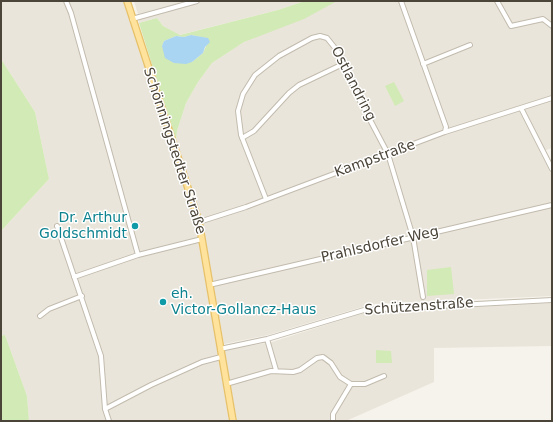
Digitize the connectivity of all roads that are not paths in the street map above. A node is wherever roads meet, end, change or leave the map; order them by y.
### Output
1 (66, 1) edge
2 (127, 1) edge
3 (197, 1) edge
4 (401, 1) edge
5 (498, 1) edge
6 (182, 3) edge
7 (132, 19) junction
8 (552, 26) edge
9 (470, 45) dead end
10 (343, 64) junction
11 (423, 64) junction
12 (552, 98) edge
13 (521, 108) junction
14 (445, 132) junction
15 (242, 138) junction
16 (388, 154) junction
17 (552, 169) edge
18 (266, 199) junction
19 (552, 205) edge
20 (199, 222) junction
21 (57, 226) dead end
22 (413, 237) junction
23 (202, 239) junction
24 (138, 255) junction
25 (74, 277) junction
26 (209, 284) junction
27 (82, 296) junction
28 (424, 297) dead end
29 (552, 300) edge
30 (40, 316) dead end
31 (267, 339) junction
32 (220, 349) junction
33 (221, 357) junction
34 (276, 370) junction
35 (384, 376) dead end
36 (226, 384) junction
37 (351, 384) junction
38 (105, 409) junction
39 (109, 421) edge
40 (233, 421) edge
41 (333, 421) edge

1 - 24 street
2 - 7 main road, Schönningstedter Straße
3 - 6 street
4 - 11 street
5 - 8 street
6 - 7 street
7 - 20 main road, Schönningstedter Straße
9 - 11 street
10 - 15 street
10 - 15 street, Ostlandring
10 - 16 street, Ostlandring
11 - 14 street
12 - 13 street, Kampstraße
13 - 14 street, Kampstraße
13 - 17 street
14 - 16 street, Kampstraße
15 - 18 street, Ostlandring
16 - 18 street, Kampstraße
16 - 22 street, Ostlandring
18 - 20 street, Kampstraße
19 - 22 street, Prahlsdorfer Weg
20 - 23 main road, Schönningstedter Straße
21 - 25 street
22 - 26 street, Prahlsdorfer Weg
22 - 28 street, Ostlandring
23 - 24 street
23 - 26 main road, Schönningstedter Straße
24 - 25 street
25 - 27 street
26 - 32 main road, Schönningstedter Straße
27 - 30 street
27 - 38 street
29 - 31 street, Schützenstraße
31 - 32 street, Schützenstraße
31 - 34 street
32 - 33 main road, Schönningstedter Straße
33 - 36 main road, Schönningstedter Straße
33 - 38 street
34 - 36 street
34 - 37 street
35 - 37 street
36 - 40 main road, Schönningstedter Straße
37 - 41 street
38 - 39 street

